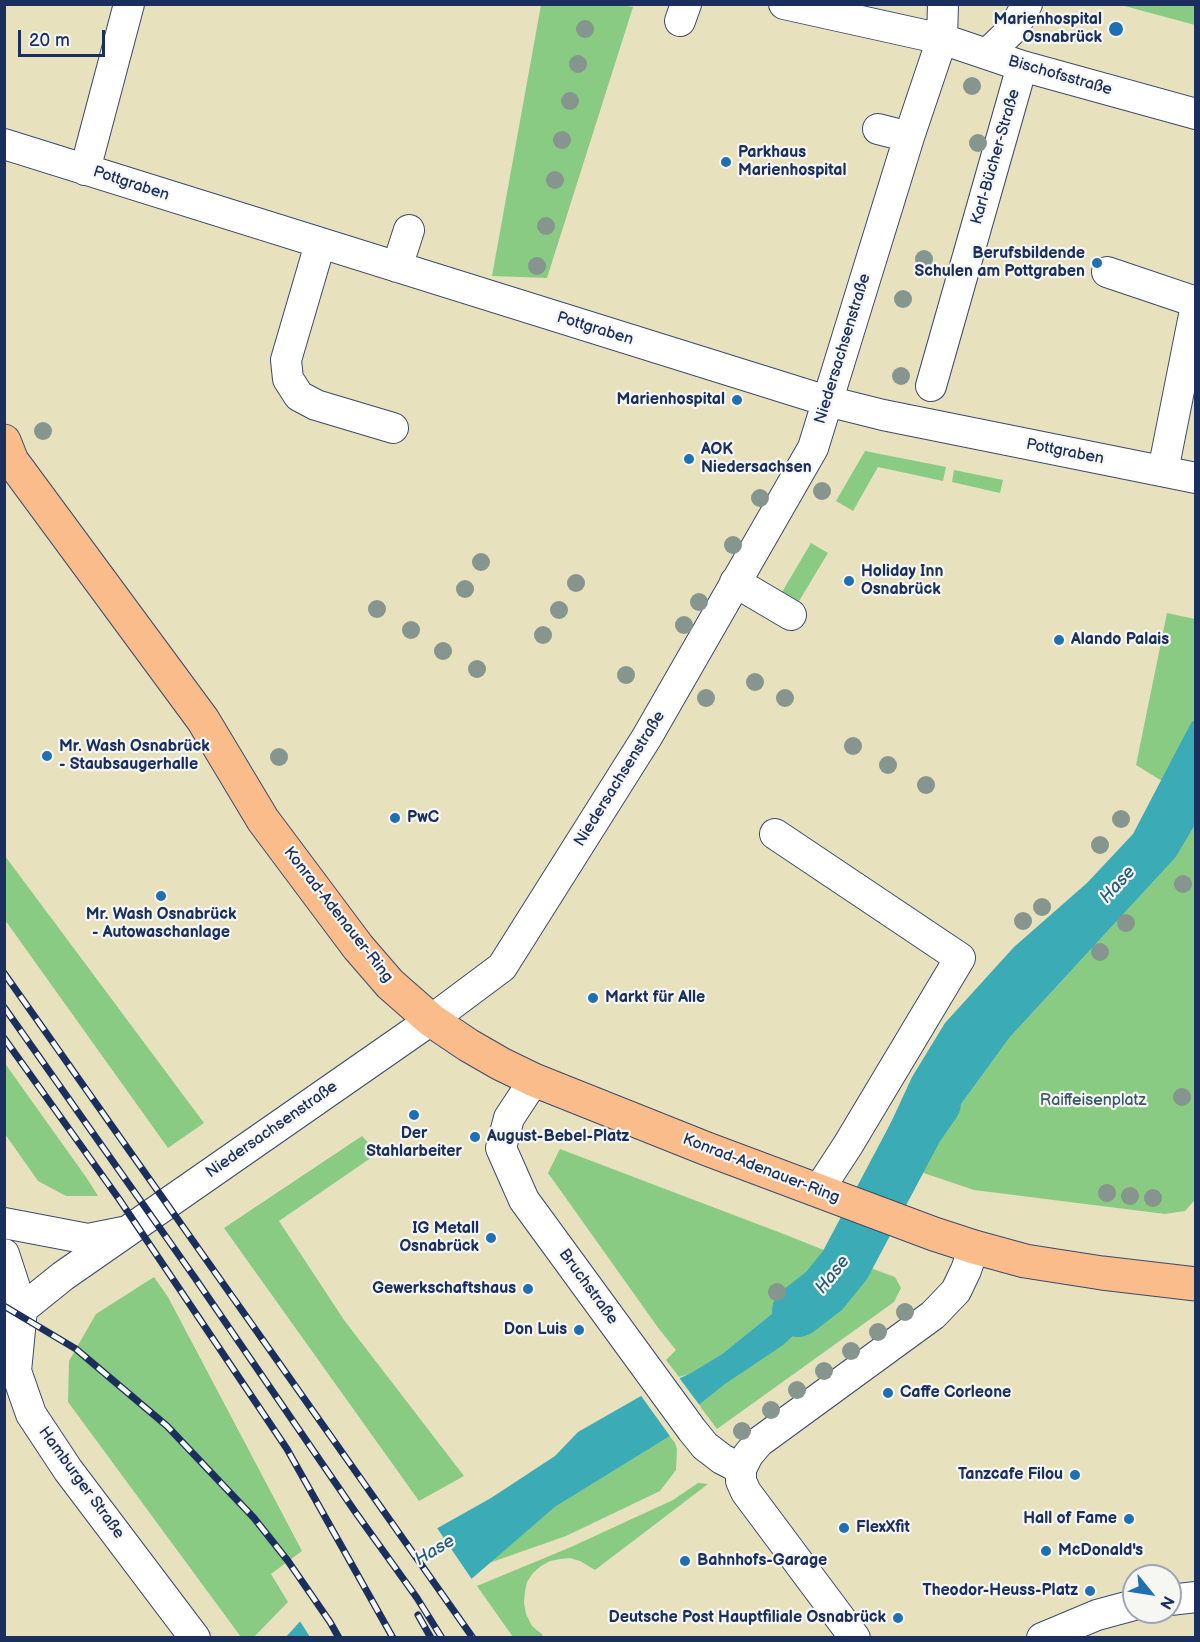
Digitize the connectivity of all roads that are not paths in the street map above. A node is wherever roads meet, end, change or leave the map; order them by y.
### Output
1 (129, 4) edge
2 (784, 4) edge
3 (943, 4) edge
4 (1027, 4) edge
5 (942, 39) junction
6 (987, 54) junction
7 (1022, 66) junction
8 (1196, 114) edge
9 (878, 129) dead end
10 (909, 137) junction
11 (4, 144) edge
12 (85, 170) junction
13 (410, 230) dead end
14 (320, 244) junction
15 (397, 267) junction
16 (1107, 272) dead end
17 (1196, 303) edge
18 (931, 386) dead end
19 (827, 401) junction
20 (393, 428) dead end
21 (7, 452) edge
22 (1163, 471) junction
23 (1196, 478) edge
24 (735, 582) junction
25 (791, 615) dead end
26 (775, 834) dead end
27 (431, 1020) junction
28 (534, 1080) junction
29 (830, 1196) junction
30 (4, 1222) edge
31 (128, 1231) junction
32 (974, 1247) junction
33 (4, 1254) edge
34 (1196, 1284) edge
35 (13, 1317) edge
36 (743, 1480) junction
37 (1122, 1608) edge
38 (195, 1638) edge
39 (855, 1638) edge
40 (1042, 1638) edge

1 - 12 street
2 - 5 street, Bischofsstraße
3 - 5 street, Niedersachsenstraße
4 - 6 street
5 - 6 street, Bischofsstraße
5 - 10 street, Niedersachsenstraße
6 - 7 street, Bischofsstraße
7 - 8 street, Bischofsstraße
7 - 18 street, Karl-Bücher-Straße
9 - 10 street
10 - 19 street, Niedersachsenstraße
11 - 12 street, Pottgraben
12 - 14 street, Pottgraben
13 - 15 street
14 - 15 street, Pottgraben
14 - 20 street
15 - 19 street, Pottgraben
16 - 17 street
17 - 22 street
19 - 22 street, Pottgraben
19 - 24 street, Niedersachsenstraße
21 - 27 main road, Konrad-Adenauer-Ring
22 - 23 street, Pottgraben
24 - 25 street
24 - 27 street, Niedersachsenstraße
26 - 29 street
27 - 28 main road, Konrad-Adenauer-Ring
27 - 31 street, Niedersachsenstraße
28 - 29 main road, Konrad-Adenauer-Ring
28 - 36 street, Bruchstraße
29 - 32 main road, Konrad-Adenauer-Ring
30 - 31 street
31 - 35 street, Niedersachsenstraße
32 - 34 main road, Konrad-Adenauer-Ring
32 - 36 street
33 - 35 street
35 - 38 street, Hamburger Straße
36 - 39 street, Bruchstraße
37 - 40 street

